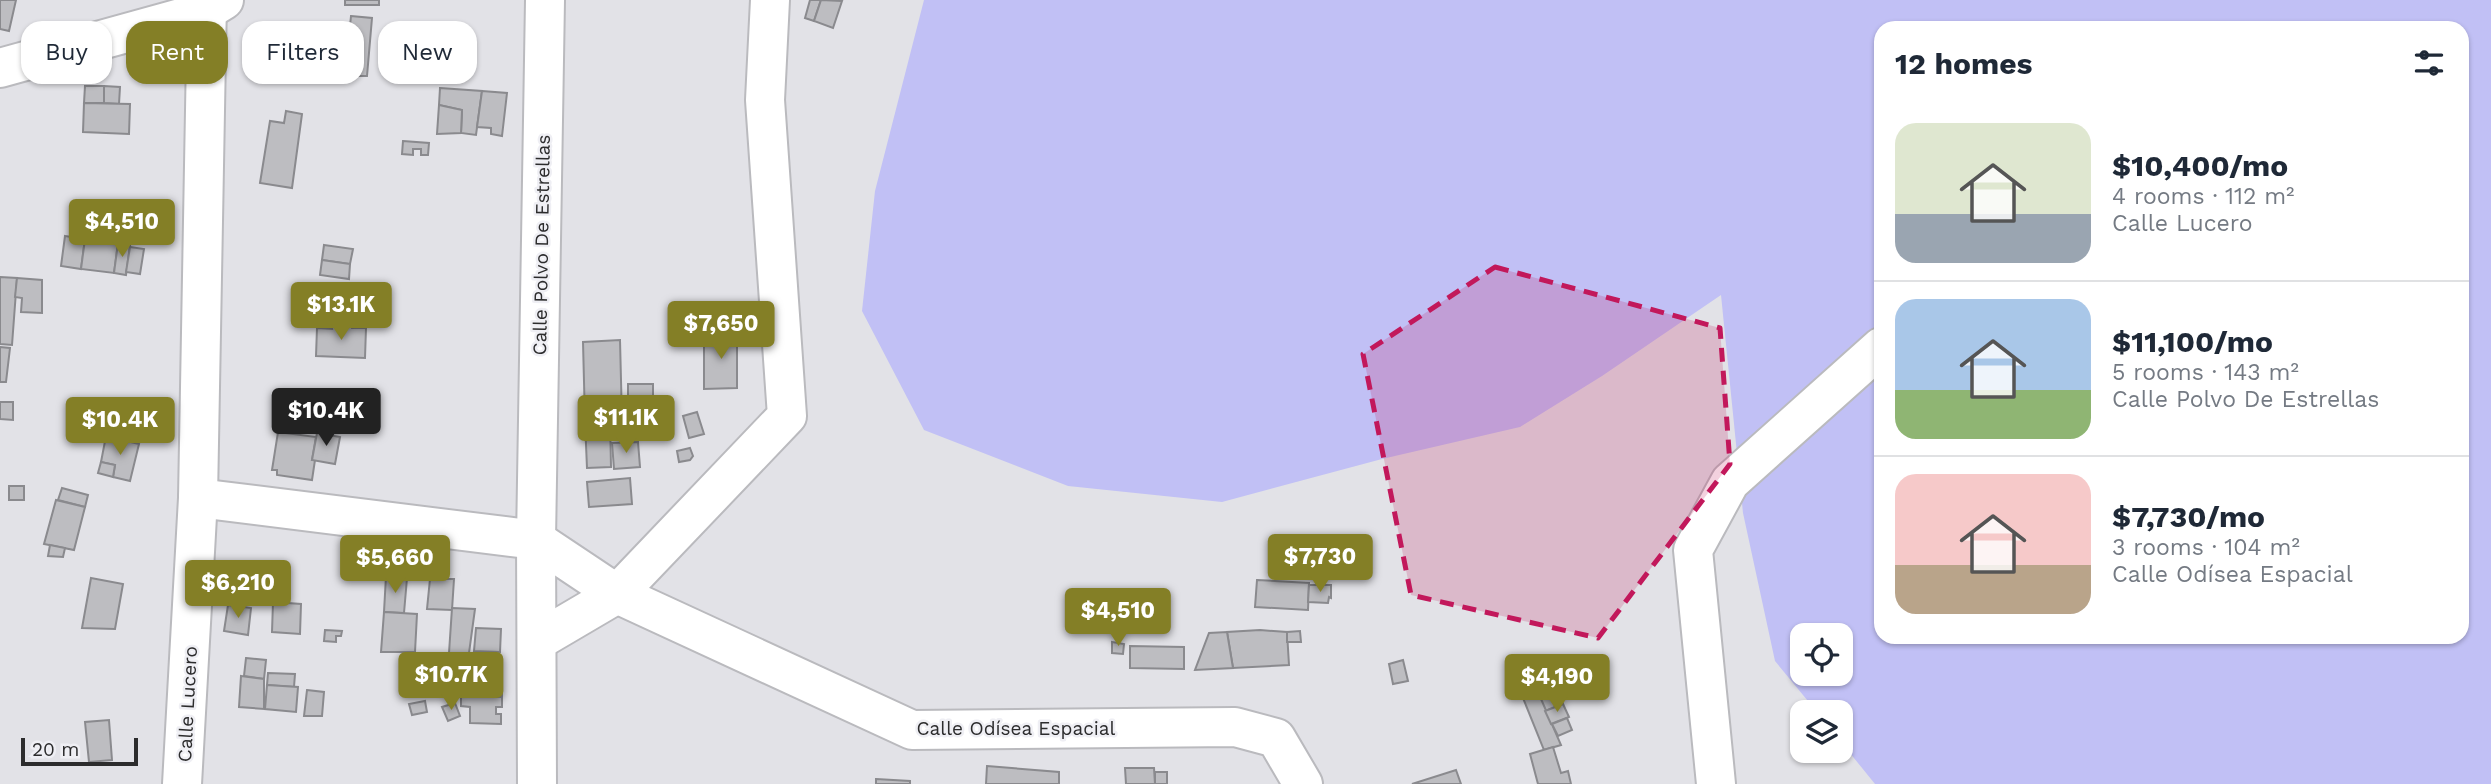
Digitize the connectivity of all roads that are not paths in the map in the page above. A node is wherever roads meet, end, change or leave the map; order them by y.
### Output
1 (545, 0) edge
2 (770, 0) edge
3 (212, 4) edge
4 (0, 68) edge
5 (1874, 353) edge
6 (198, 498) junction
7 (537, 540) junction
8 (617, 594) junction
9 (537, 641) junction
10 (182, 784) edge
11 (537, 784) edge
12 (1303, 784) edge
13 (1716, 784) edge

1 - 7 street, Calle Polvo De Estrellas
2 - 8 street
3 - 4 street
3 - 6 street, Calle Lucero
5 - 13 street
6 - 7 street
6 - 10 street, Calle Lucero
7 - 8 street, Calle Odísea Espacial
7 - 9 street, Calle Polvo De Estrellas
8 - 9 street
8 - 12 street, Calle Odísea Espacial
9 - 11 street, Calle Polvo De Estrellas

